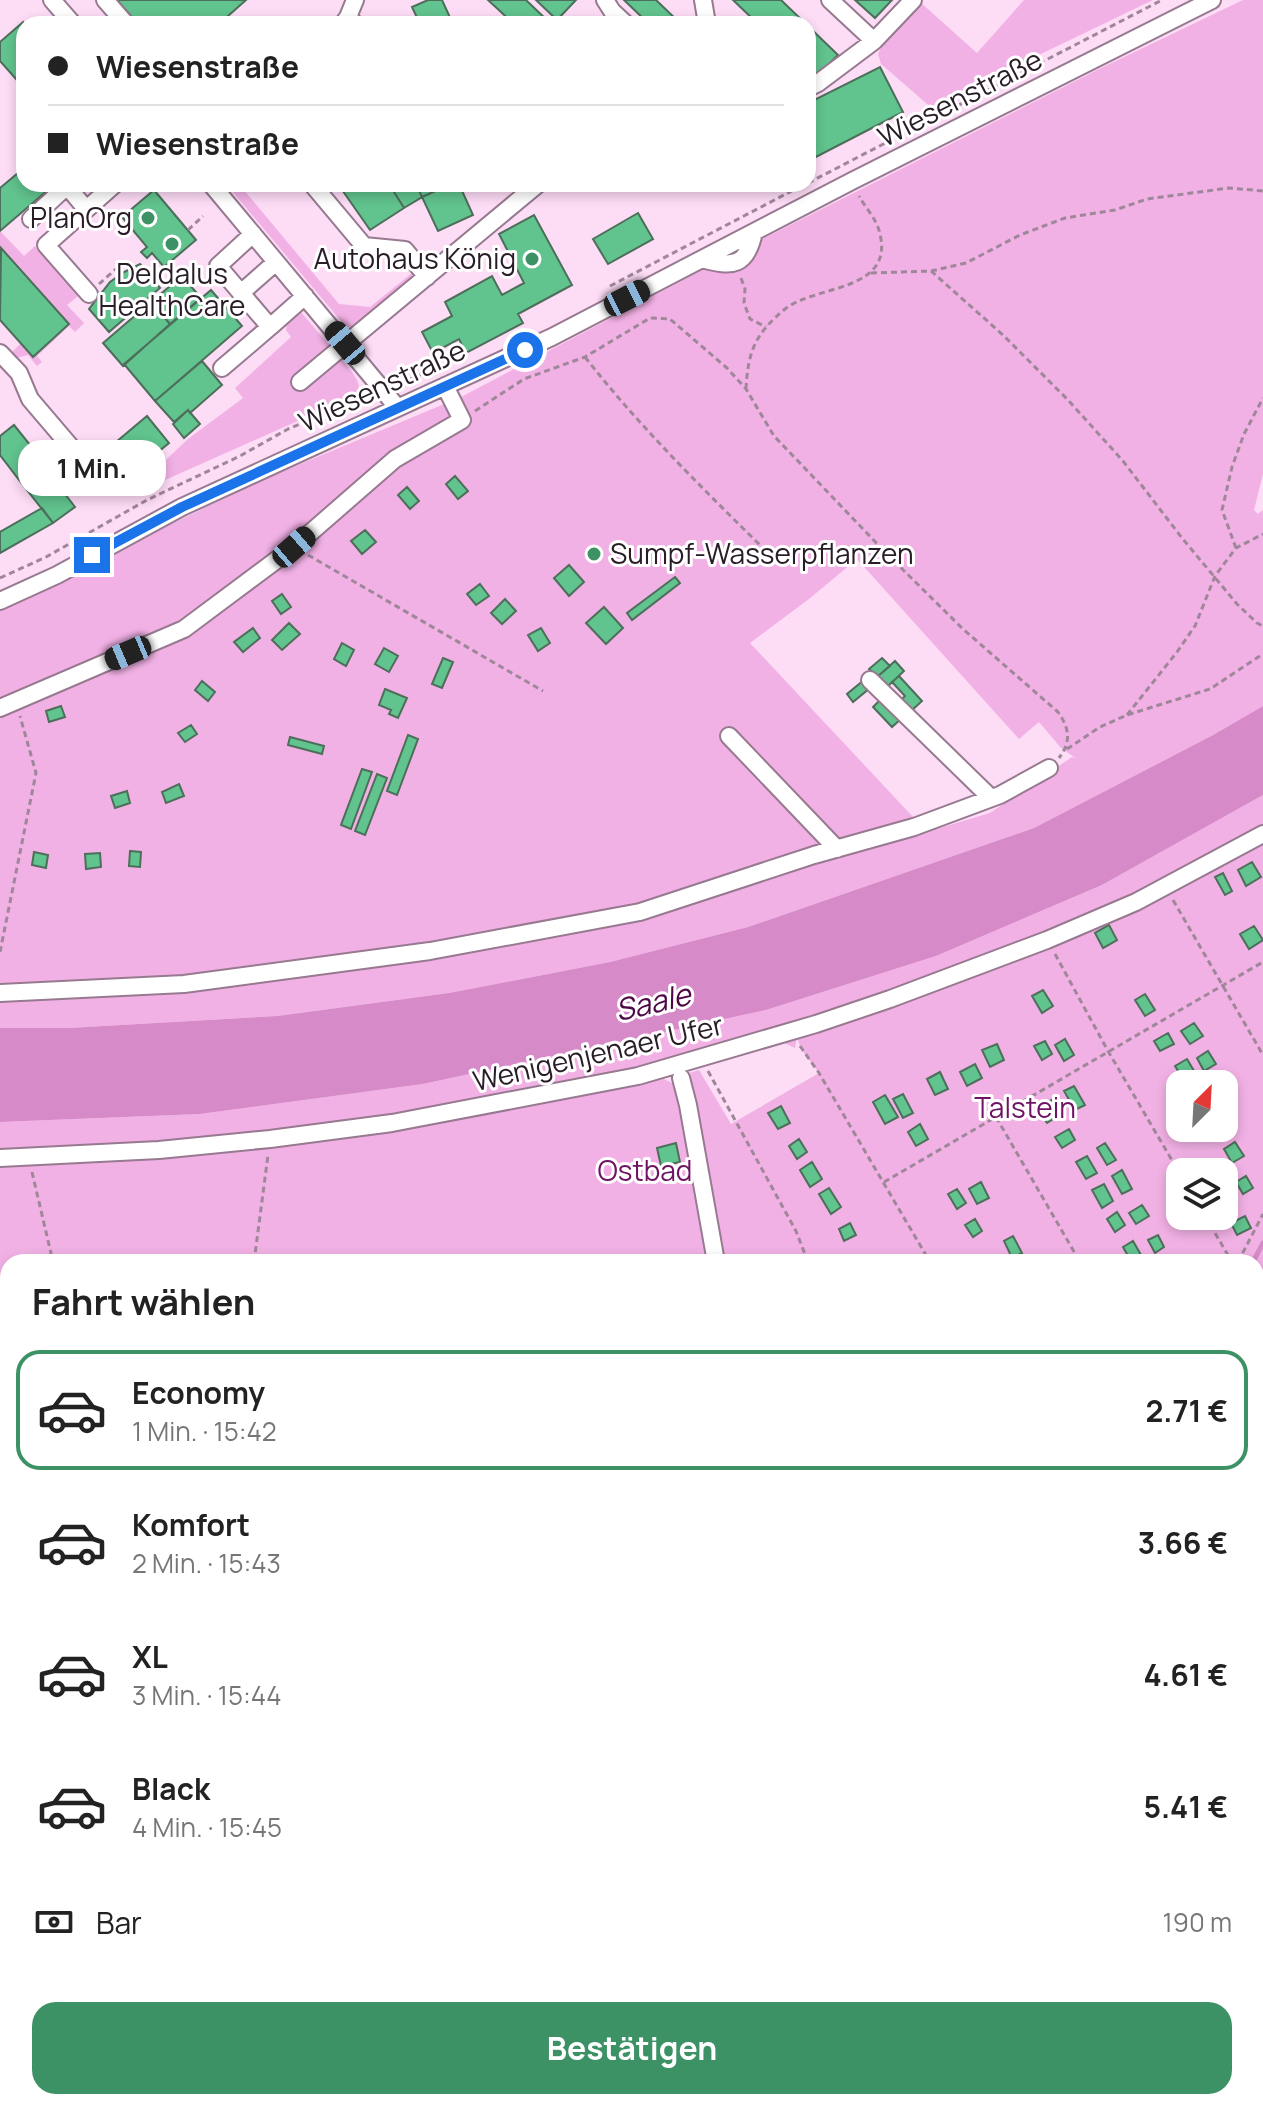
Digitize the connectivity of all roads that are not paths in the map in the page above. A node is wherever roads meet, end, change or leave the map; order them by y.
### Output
1 (52, 0) edge
2 (105, 0) edge
3 (605, 0) edge
4 (830, 0) edge
5 (913, 0) edge
6 (1212, 0) edge
7 (66, 16) edge
8 (119, 16) edge
9 (617, 16) edge
10 (874, 41) junction
11 (816, 84) edge
12 (60, 192) edge
13 (72, 192) edge
14 (106, 192) edge
15 (218, 192) edge
16 (319, 192) edge
17 (528, 192) edge
18 (86, 209) junction
19 (31, 219) dead end
20 (754, 232) junction
21 (253, 234) junction
22 (702, 259) junction
23 (276, 262) junction
24 (427, 277) junction
25 (242, 292) junction
26 (89, 294) road end
27 (305, 296) junction
28 (270, 327) junction
29 (345, 343) junction
30 (0, 353) edge
31 (222, 368) dead end
32 (300, 382) dead end
33 (445, 386) junction
34 (397, 407) junction
35 (82, 460) dead end
36 (0, 601) edge
37 (870, 680) dead end
38 (8, 704) edge
39 (729, 736) dead end
40 (1049, 768) road end
41 (991, 798) junction
42 (1263, 834) edge
43 (837, 849) junction
44 (0, 993) edge
45 (681, 1078) dead end
46 (0, 1158) edge
47 (711, 1254) edge

1 - 7 street
2 - 8 street
3 - 9 street
4 - 10 street
5 - 10 street
6 - 20 street, Wiesenstraße
10 - 11 street
12 - 19 street
13 - 18 street
14 - 18 street
15 - 21 street
16 - 24 street
17 - 24 street
18 - 26 street
20 - 22 street, Wiesenstraße
20 - 22 street
21 - 23 street
21 - 25 street
22 - 33 street, Wiesenstraße
23 - 25 street
23 - 27 street
24 - 29 street
25 - 28 street
27 - 28 street
27 - 29 street
28 - 31 street
29 - 32 street
29 - 34 street
30 - 35 street
33 - 34 street, Wiesenstraße
33 - 38 street
34 - 36 street, Wiesenstraße
37 - 41 street
39 - 43 street
40 - 41 street
41 - 43 street
42 - 46 street, Wenigenjenaer Ufer
43 - 44 street
45 - 47 street

